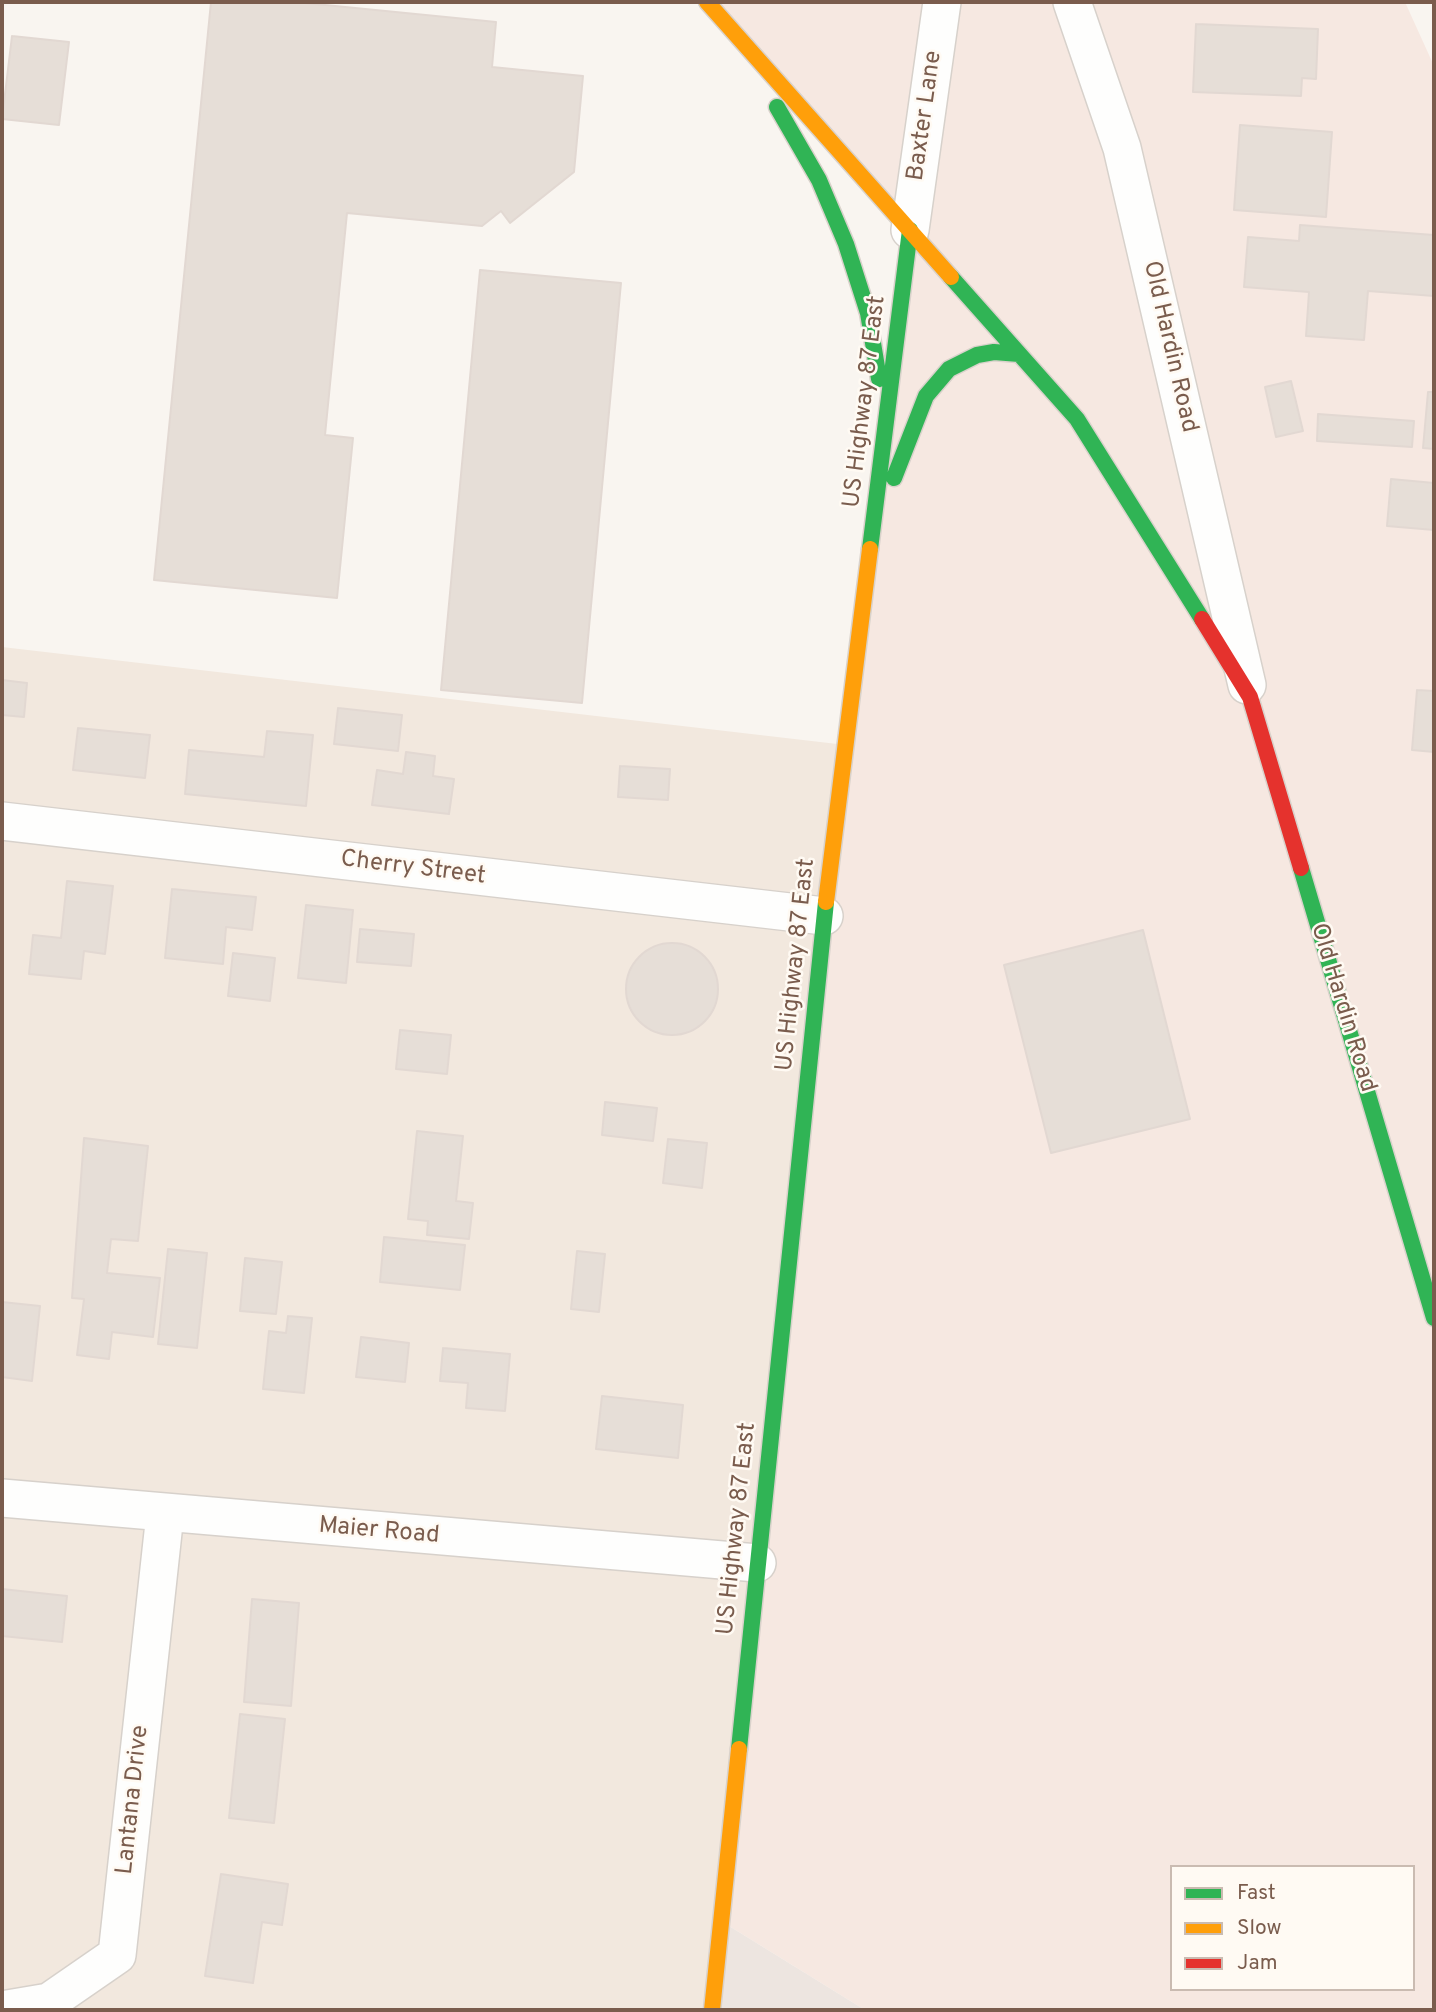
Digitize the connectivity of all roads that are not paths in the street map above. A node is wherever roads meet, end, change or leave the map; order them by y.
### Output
1 (707, 2) edge
2 (942, 2) edge
3 (1072, 2) edge
4 (725, 22) junction
5 (910, 230) junction
6 (1019, 354) junction
7 (882, 459) junction
8 (872, 532) junction
9 (1250, 697) junction
10 (2, 821) edge
11 (824, 916) junction
12 (1434, 1318) edge
13 (2, 1498) edge
14 (165, 1514) junction
15 (757, 1563) junction
16 (2, 2010) edge
17 (712, 2010) edge

1 - 4 main road
2 - 5 street, Baxter Lane
3 - 9 street, Old Hardin Road
4 - 5 main road
4 - 7 main road
5 - 6 main road, Old Hardin Road
5 - 7 main road, US Highway 87 East
6 - 8 main road
6 - 9 main road, Old Hardin Road
7 - 8 main road, US Highway 87 East
8 - 11 main road, US Highway 87 East
9 - 12 main road, Old Hardin Road
10 - 11 street, Cherry Street
11 - 15 main road, US Highway 87 East
13 - 14 street, Maier Road
14 - 15 street, Maier Road
14 - 16 street, Lantana Drive
15 - 17 main road, US Highway 87 East

